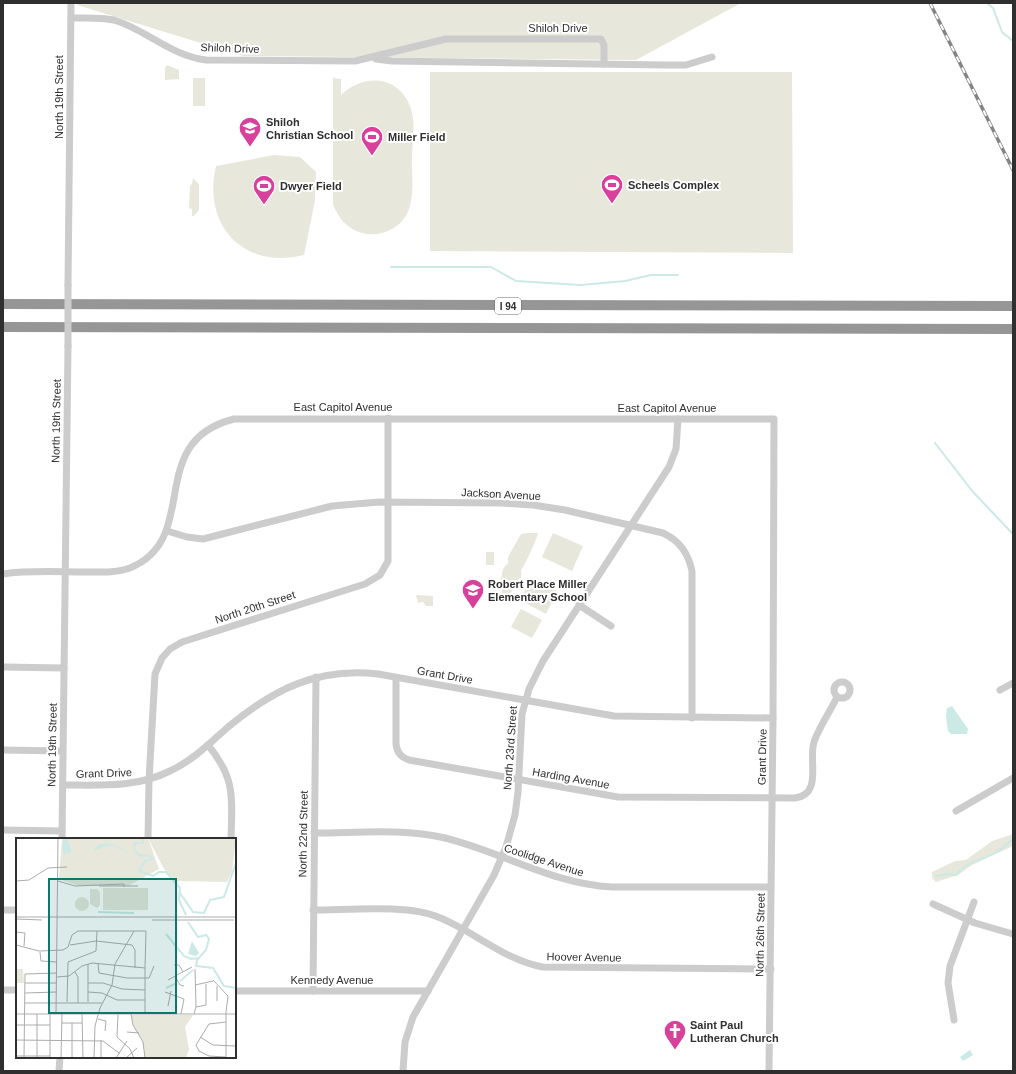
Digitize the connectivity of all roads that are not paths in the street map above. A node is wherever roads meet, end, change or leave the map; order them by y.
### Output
1 (71, 3) edge
2 (71, 18) junction
3 (712, 57) dead end
4 (372, 58) junction
5 (604, 64) junction
6 (3, 304) edge
7 (1013, 306) edge
8 (3, 327) edge
9 (1013, 329) edge
10 (388, 418) junction
11 (678, 419) junction
12 (388, 502) junction
13 (631, 526) junction
14 (167, 531) junction
15 (65, 572) junction
16 (3, 574) edge
17 (579, 605) junction
18 (611, 626) dead end
19 (3, 667) edge
20 (64, 668) junction
21 (316, 677) junction
22 (396, 678) junction
23 (1013, 683) edge
24 (1000, 690) dead end
25 (837, 698) dead end
26 (525, 701) junction
27 (692, 718) junction
28 (773, 718) junction
29 (208, 745) junction
30 (3, 750) edge
31 (63, 751) junction
32 (149, 780) junction
33 (520, 780) junction
34 (1012, 781) edge
35 (62, 785) junction
36 (772, 798) junction
37 (956, 811) dead end
38 (3, 830) edge
39 (62, 831) junction
40 (314, 832) junction
41 (62, 838) edge
42 (148, 838) edge
43 (231, 838) edge
44 (502, 858) junction
45 (771, 887) junction
46 (974, 902) dead end
47 (933, 904) dead end
48 (3, 910) edge
49 (16, 910) edge
50 (313, 910) junction
51 (967, 920) junction
52 (463, 930) junction
53 (1013, 934) edge
54 (770, 969) junction
55 (3, 990) edge
56 (16, 990) edge
57 (313, 990) junction
58 (236, 991) edge
59 (428, 991) junction
60 (954, 1020) dead end
61 (60, 1058) edge
62 (60, 1071) edge
63 (402, 1071) edge
64 (769, 1071) edge

1 - 2 street, North 19th Street
2 - 4 street, Shiloh Drive
2 - 15 street, North 19th Street, bridge
3 - 5 street, Shiloh Drive
4 - 5 street, Shiloh Drive
4 - 5 street, Shiloh Drive
6 - 7 highway, I 94
8 - 9 highway, I 94
10 - 11 street, East Capitol Avenue
10 - 12 street, North 20th Street
10 - 14 street, East Capitol Avenue
11 - 13 street, North 23rd Street
11 - 28 street, East Capitol Avenue
12 - 13 street, Jackson Avenue
12 - 14 street, Jackson Avenue
12 - 32 street, North 20th Street
13 - 17 street, North 23rd Street
13 - 27 street, Jackson Avenue
14 - 15 street, East Capitol Avenue
15 - 16 street, East Capitol Avenue
15 - 20 street, North 19th Street
17 - 18 street
17 - 26 street, North 23rd Street
19 - 20 street
20 - 31 street, North 19th Street
21 - 22 street, Grant Drive
21 - 29 street, Grant Drive
21 - 40 street, North 22nd Street
22 - 26 street, Grant Drive
22 - 33 street, Harding Avenue
23 - 24 street
25 - 36 street, Harding Avenue
26 - 27 street, Grant Drive
26 - 33 street, North 23rd Street
27 - 28 street, Grant Drive
28 - 36 street, Grant Drive
29 - 32 street, Grant Drive
29 - 43 street
30 - 31 street
31 - 35 street, North 19th Street
32 - 35 street, Grant Drive
32 - 42 street, North 20th Street
33 - 36 street, Harding Avenue
33 - 44 street, North 23rd Street
34 - 37 street
35 - 39 street, North 19th Street
36 - 45 street, North 26th Street
38 - 39 street
39 - 41 street, North 19th Street
40 - 44 street, Coolidge Avenue
40 - 50 street, North 22nd Street
44 - 45 street, Coolidge Avenue
44 - 52 street, North 23rd Street
45 - 54 street, North 26th Street
46 - 51 street
47 - 51 street
48 - 49 street
50 - 52 street, Hoover Avenue
50 - 57 street, North 22nd Street
51 - 53 street
51 - 60 street
52 - 54 street, Hoover Avenue
52 - 59 street, North 23rd Street
54 - 64 street, North 26th Street
55 - 56 street
57 - 58 street, Kennedy Avenue
57 - 59 street, Kennedy Avenue
59 - 63 street, North 23rd Street
61 - 62 street

